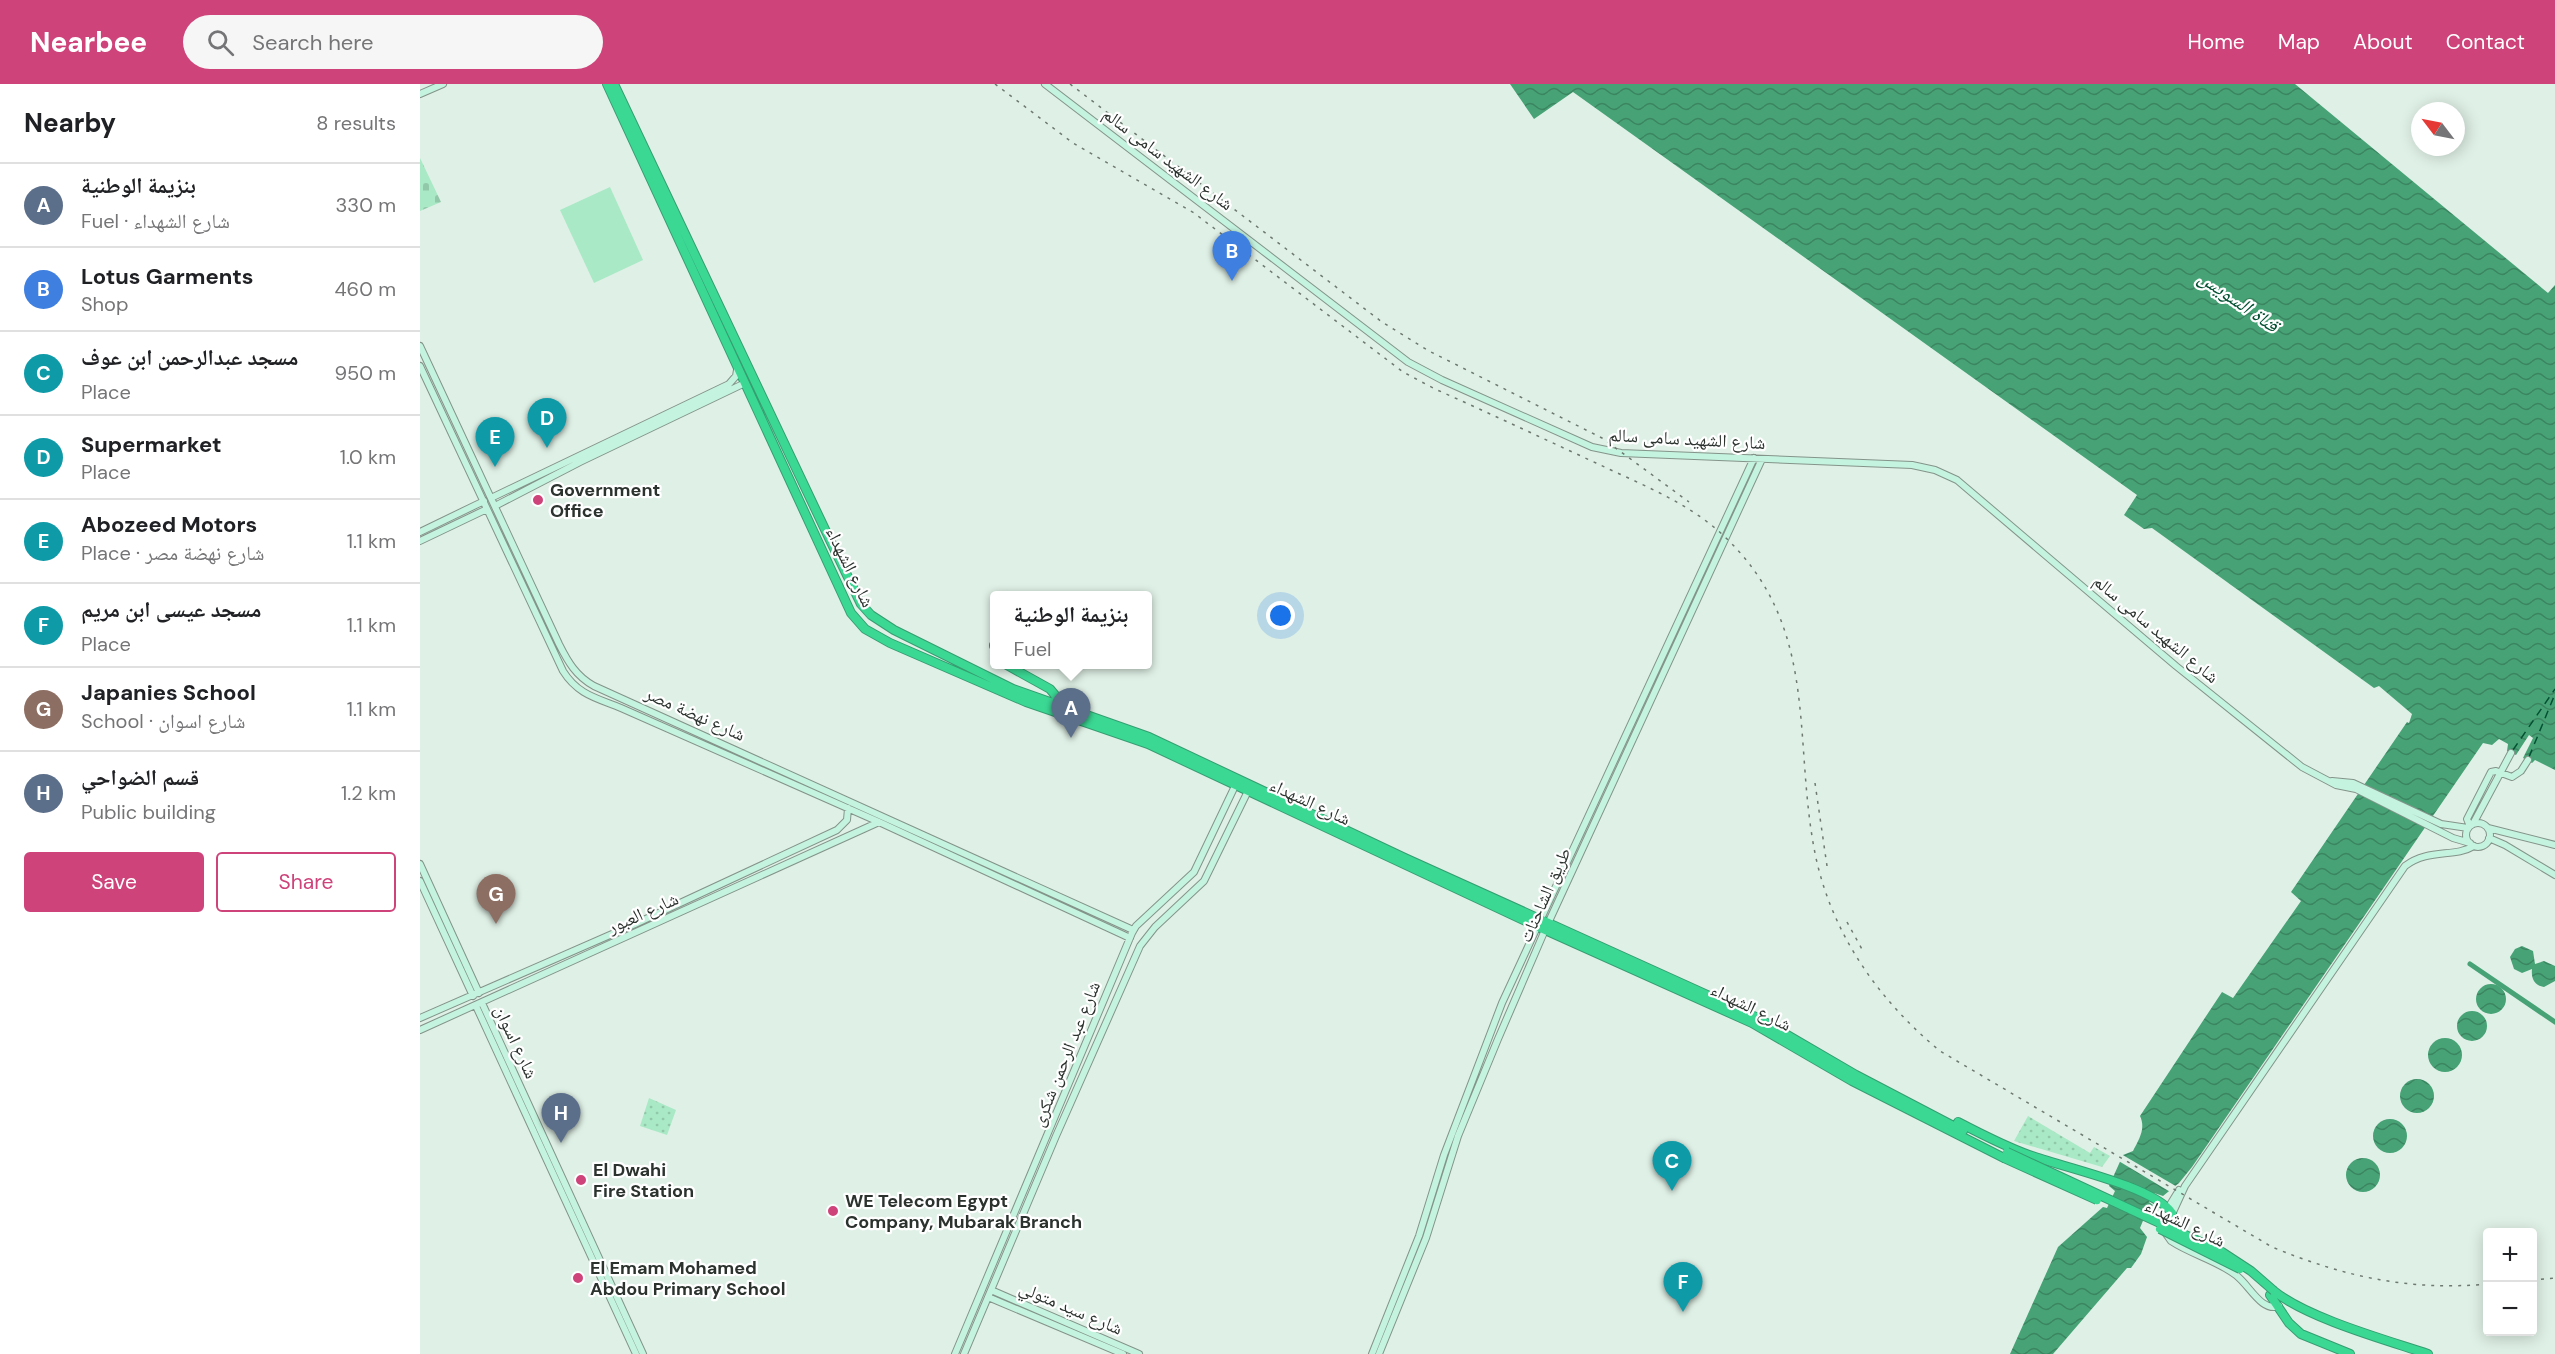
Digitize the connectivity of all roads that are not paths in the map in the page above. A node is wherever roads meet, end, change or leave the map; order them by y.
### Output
1 (443, 84) edge
2 (607, 84) edge
3 (614, 84) edge
4 (1045, 84) edge
5 (420, 94) edge
6 (715, 308) junction
7 (723, 325) junction
8 (420, 346) edge
9 (420, 366) edge
10 (737, 366) junction
11 (745, 383) junction
12 (444, 397) junction
13 (436, 401) junction
14 (1754, 458) junction
15 (578, 459) junction
16 (1762, 459) junction
17 (491, 498) junction
18 (484, 501) junction
19 (495, 506) junction
20 (488, 509) junction
21 (420, 532) edge
22 (420, 541) edge
23 (543, 611) junction
24 (537, 616) junction
25 (877, 620) junction
26 (550, 624) junction
27 (544, 630) junction
28 (894, 630) junction
29 (871, 633) junction
30 (890, 643) junction
31 (1660, 660) junction
32 (1668, 663) junction
33 (1014, 669) edge
34 (1058, 706) junction
35 (2511, 753) dead end
36 (2528, 760) dead end
37 (1610, 767) junction
38 (1618, 771) junction
39 (2500, 772) junction
40 (1235, 786) junction
41 (1599, 790) junction
42 (1248, 792) junction
43 (1608, 793) junction
44 (1229, 800) junction
45 (1241, 806) junction
46 (848, 808) junction
47 (879, 822) junction
48 (2470, 826) junction
49 (2440, 827) junction
50 (2487, 828) junction
51 (2489, 838) junction
52 (2472, 844) junction
53 (2555, 845) edge
54 (793, 850) junction
55 (797, 858) junction
56 (420, 864) edge
57 (1435, 874) junction
58 (2555, 875) edge
59 (420, 881) edge
60 (1183, 884) junction
61 (1171, 894) junction
62 (1191, 894) junction
63 (1180, 904) junction
64 (1099, 915) junction
65 (1096, 922) junction
66 (1542, 924) junction
67 (1133, 930) junction
68 (1130, 938) junction
69 (587, 945) junction
70 (590, 953) junction
71 (476, 995) junction
72 (479, 1005) junction
73 (435, 1012) junction
74 (420, 1018) edge
75 (1495, 1020) junction
76 (439, 1023) junction
77 (1504, 1024) junction
78 (420, 1030) edge
79 (1489, 1036) junction
80 (1498, 1039) junction
81 (1086, 1045) junction
82 (1094, 1048) junction
83 (1081, 1059) junction
84 (1089, 1061) junction
85 (1932, 1114) junction
86 (2006, 1155) junction
87 (2172, 1208) junction
88 (2272, 1293) junction
89 (990, 1294) junction
90 (2279, 1306) junction
91 (636, 1354) edge
92 (643, 1354) edge
93 (955, 1354) edge
94 (964, 1354) edge
95 (1123, 1354) edge
96 (1139, 1354) edge
97 (1372, 1354) edge
98 (1380, 1354) edge
99 (2350, 1354) edge
100 (2428, 1354) edge

1 - 5 street
2 - 6 highway, شارع الشهداء
3 - 6 highway, شارع الشهداء
4 - 14 street, شارع الشهيد سامى سالم
6 - 7 highway, شارع الشهداء
7 - 10 highway, شارع الشهداء
7 - 25 highway, شارع الشهداء
8 - 12 street, شارع نهضة مصر
9 - 13 street, شارع نهضة مصر
10 - 11 highway, شارع الشهداء
10 - 15 street
11 - 15 street
11 - 29 highway, شارع الشهداء
12 - 13 street
12 - 17 street, شارع نهضة مصر
13 - 18 street, شارع نهضة مصر
14 - 16 street, شارع الشهيد سامى سالم
14 - 31 street, طريق الشاحنات
15 - 17 street
15 - 19 street
16 - 32 street, طريق الشاحنات
16 - 49 street, شارع الشهيد سامى سالم
17 - 19 street, شارع نهضة مصر
18 - 20 street, شارع نهضة مصر
18 - 21 street
19 - 23 street, شارع نهضة مصر
20 - 22 street
20 - 24 street, شارع نهضة مصر
23 - 24 street
23 - 26 street, شارع نهضة مصر
24 - 27 street, شارع نهضة مصر
25 - 28 highway, شارع الشهداء
25 - 29 highway
26 - 27 street
26 - 64 street, شارع نهضة مصر
27 - 46 street, شارع نهضة مصر
28 - 30 highway
28 - 34 highway, شارع الشهداء
29 - 30 highway, شارع الشهداء
30 - 40 highway, شارع الشهداء
31 - 32 street
31 - 37 street, طريق الشاحنات
32 - 38 street, طريق الشاحنات
33 - 34 highway
34 - 57 highway, شارع الشهداء
35 - 39 street
36 - 39 street
37 - 38 street
37 - 41 street, طريق الشاحنات
38 - 43 street, طريق الشاحنات
39 - 48 street
40 - 42 highway, شارع الشهداء
40 - 44 street, شارع عبد الرحمن شكرى
41 - 43 street
41 - 66 street, طريق الشاحنات
42 - 45 street, شارع عبد الرحمن شكرى
42 - 57 highway, شارع الشهداء
43 - 66 street, طريق الشاحنات
44 - 45 street
44 - 60 street, شارع عبد الرحمن شكرى
45 - 62 street, شارع عبد الرحمن شكرى
46 - 47 street, شارع نهضة مصر
46 - 54 street, شارع العبور
47 - 55 street, شارع العبور
47 - 65 street, شارع نهضة مصر
48 - 49 street
48 - 50 street
48 - 52 street
49 - 52 street, شارع الشهيد سامى سالم
50 - 51 street
50 - 53 street
51 - 52 street
51 - 58 street
52 - 87 street
54 - 55 street
54 - 69 street, شارع العبور
55 - 70 street, شارع العبور
56 - 71 street, شارع اسوان
57 - 66 highway, شارع الشهداء
59 - 71 street, شارع اسوان
60 - 61 street, شارع عبد الرحمن شكرى
60 - 62 street
61 - 63 street
61 - 67 street, شارع عبد الرحمن شكرى
62 - 63 street, شارع عبد الرحمن شكرى
63 - 82 street, شارع عبد الرحمن شكرى
64 - 65 street
64 - 67 street, شارع نهضة مصر
65 - 68 street, شارع نهضة مصر
66 - 75 street, طريق الشاحنات
66 - 77 street, طريق الشاحنات
66 - 85 highway, شارع الشهداء
66 - 86 highway, شارع الشهداء
67 - 68 street, شارع عبد الرحمن شكرى
68 - 81 street, شارع عبد الرحمن شكرى
69 - 70 street
69 - 71 street, شارع العبور
70 - 72 street, شارع العبور
71 - 73 street, شارع العبور
72 - 76 street, شارع العبور
72 - 91 street, شارع اسوان
72 - 92 street, شارع اسوان
73 - 74 street, شارع العبور
73 - 76 street
75 - 77 street
75 - 79 street, طريق الشاحنات
76 - 78 street, شارع العبور
77 - 80 street, طريق الشاحنات
79 - 80 street
79 - 97 street, طريق الشاحنات
80 - 98 street, طريق الشاحنات
81 - 82 street
81 - 83 street, شارع عبد الرحمن شكرى
82 - 84 street, شارع عبد الرحمن شكرى
83 - 84 street
83 - 93 street, شارع عبد الرحمن شكرى
84 - 89 street, شارع عبد الرحمن شكرى
85 - 86 highway, شارع الشهداء
85 - 87 highway
86 - 88 highway, شارع الشهداء, bridge
87 - 90 street
88 - 90 highway
88 - 100 highway
89 - 94 street, شارع عبد الرحمن شكرى
89 - 95 street, شارع سيد متولي
89 - 96 street, شارع سيد متولي
90 - 99 highway

